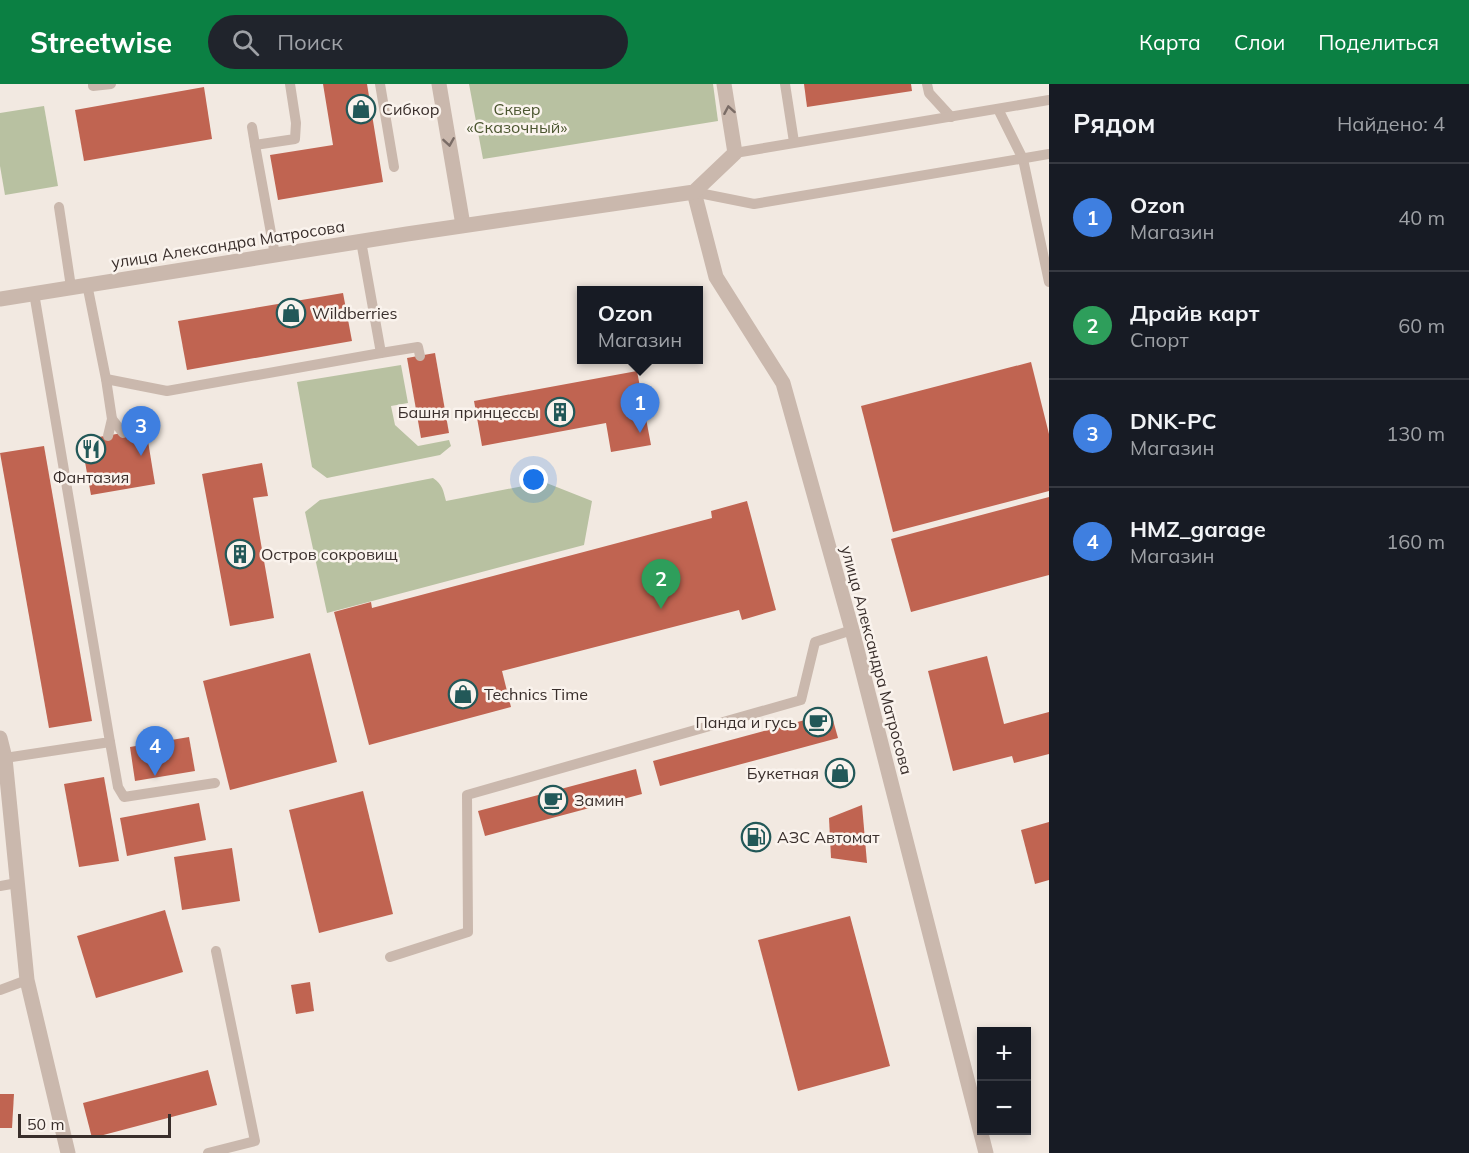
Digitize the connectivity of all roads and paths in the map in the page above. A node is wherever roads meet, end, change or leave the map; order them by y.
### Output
1 (93, 84) edge
2 (111, 84) edge
3 (290, 84) edge
4 (380, 84) edge
5 (439, 84) edge
6 (724, 84) edge
7 (785, 84) edge
8 (927, 84) edge
9 (1049, 100) edge
10 (998, 109) junction
11 (951, 117) junction
12 (252, 127) dead end
13 (794, 142) junction
14 (255, 145) junction
15 (735, 153) junction
16 (1049, 154) edge
17 (1023, 159) junction
18 (394, 167) dead end
19 (694, 192) junction
20 (59, 207) dead end
21 (463, 225) junction
22 (361, 241) junction
23 (275, 255) junction
24 (1049, 282) edge
25 (87, 284) junction
26 (71, 287) junction
27 (34, 293) junction
28 (0, 299) edge
29 (381, 353) junction
30 (420, 356) dead end
31 (106, 380) junction
32 (112, 419) junction
33 (123, 433) dead end
34 (108, 436) dead end
35 (852, 630) junction
36 (0, 738) edge
37 (110, 742) junction
38 (5, 758) junction
39 (215, 783) dead end
40 (17, 883) junction
41 (0, 886) edge
42 (216, 951) dead end
43 (390, 957) dead end
44 (27, 980) junction
45 (0, 990) edge
46 (68, 1153) edge
47 (208, 1153) edge
48 (986, 1153) edge

1 - 2 lane
3 - 14 lane
4 - 18 lane
5 -> 21 street
15 -> 6 street
7 - 13 lane
8 - 11 lane
9 - 10 lane
10 - 11 lane
10 - 17 lane
11 - 13 lane
12 - 14 lane
13 - 15 lane
14 - 23 lane
15 - 19 street
16 - 17 lane
17 - 19 lane
17 - 24 lane
19 - 21 street, улица Александра Матросова
19 - 35 street, улица Александра Матросова
20 - 26 lane
21 - 22 street, улица Александра Матросова
22 - 23 street, улица Александра Матросова
22 - 29 lane
23 - 25 street, улица Александра Матросова
25 - 26 street, улица Александра Матросова
25 - 31 lane
26 - 27 street, улица Александра Матросова
27 - 28 street, улица Александра Матросова
27 - 37 lane
29 - 30 lane
29 - 31 lane
31 - 32 lane
32 - 33 lane
32 - 34 lane
35 - 43 lane
35 - 48 street, улица Александра Матросова
36 - 38 street
37 - 38 lane
37 - 39 lane
38 - 40 street
40 - 41 lane
40 - 44 street
42 - 47 lane
44 - 45 lane
44 - 46 street

